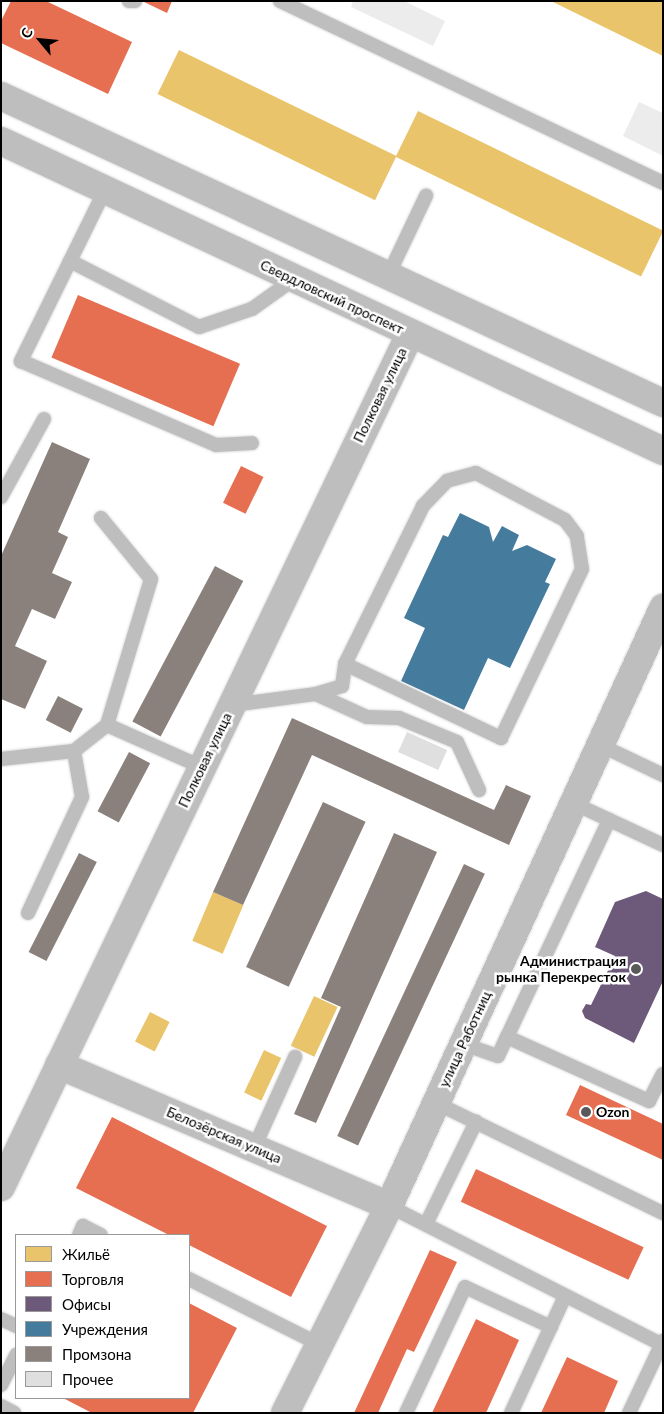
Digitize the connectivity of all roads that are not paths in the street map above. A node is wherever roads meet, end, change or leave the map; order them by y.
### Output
1 (129, 1) edge
2 (135, 1) edge
3 (280, 1) edge
4 (1, 96) edge
5 (1, 141) edge
6 (663, 183) edge
7 (105, 190) junction
8 (426, 196) dead end
9 (70, 261) junction
10 (388, 276) junction
11 (294, 279) junction
12 (410, 334) junction
13 (663, 403) edge
14 (44, 420) dead end
15 (252, 443) dead end
16 (663, 451) edge
17 (1, 497) edge
18 (101, 518) dead end
19 (663, 608) edge
20 (345, 664) junction
21 (316, 694) junction
22 (232, 705) junction
23 (106, 725) junction
24 (600, 745) junction
25 (74, 751) junction
26 (1, 759) edge
27 (202, 766) junction
28 (663, 775) edge
29 (479, 790) dead end
30 (574, 803) junction
31 (609, 820) junction
32 (663, 845) edge
33 (28, 914) dead end
34 (507, 1037) junction
35 (463, 1044) junction
36 (295, 1058) dead end
37 (59, 1065) junction
38 (663, 1074) edge
39 (436, 1103) junction
40 (476, 1122) junction
41 (254, 1148) junction
42 (1, 1187) edge
43 (389, 1206) junction
44 (663, 1213) edge
45 (426, 1224) junction
46 (80, 1234) edge
47 (99, 1234) edge
48 (190, 1279) edge
49 (565, 1296) junction
50 (1, 1319) edge
51 (15, 1326) edge
52 (551, 1326) junction
53 (320, 1344) junction
54 (662, 1344) edge
55 (15, 1358) edge
56 (1, 1385) edge
57 (1, 1406) edge
58 (291, 1411) edge
59 (14, 1413) edge
60 (406, 1413) edge
61 (511, 1413) edge
62 (630, 1413) edge

1 - 2 lane
3 - 6 lane
4 - 10 street
5 - 7 street, Свердловский проспект
7 - 9 lane
7 - 11 street, Свердловский проспект
8 - 10 lane
9 - 11 lane
9 - 15 lane
10 - 13 street
11 - 12 street, Свердловский проспект
12 - 16 street, Свердловский проспект
12 - 22 street, Полковая улица
14 - 17 lane
18 - 23 lane
19 - 24 street, улица Работниц
20 - 20 lane
20 - 21 lane
21 - 22 lane
21 - 29 lane
22 - 27 street, Полковая улица
23 - 25 lane
23 - 27 lane
24 - 28 lane
24 - 30 street, улица Работниц
25 - 26 lane
25 - 33 lane
27 - 37 street, Полковая улица
30 - 31 lane
30 - 35 street, улица Работниц
31 - 32 lane
31 - 34 lane
34 - 35 lane
34 - 38 lane
35 - 39 street, улица Работниц
36 - 41 lane
37 - 41 street, Белозёрская улица
37 - 42 street, Полковая улица
39 - 40 lane
39 - 43 street, улица Работниц
40 - 44 lane
40 - 45 lane
41 - 43 street, Белозёрская улица
43 - 45 lane
43 - 53 street, улица Работниц
45 - 49 lane
46 - 47 lane
48 - 53 lane
49 - 52 lane
49 - 54 lane
50 - 51 lane
52 - 60 lane
52 - 61 lane
53 - 58 street, улица Работниц
54 - 62 lane
55 - 56 lane
57 - 59 lane

